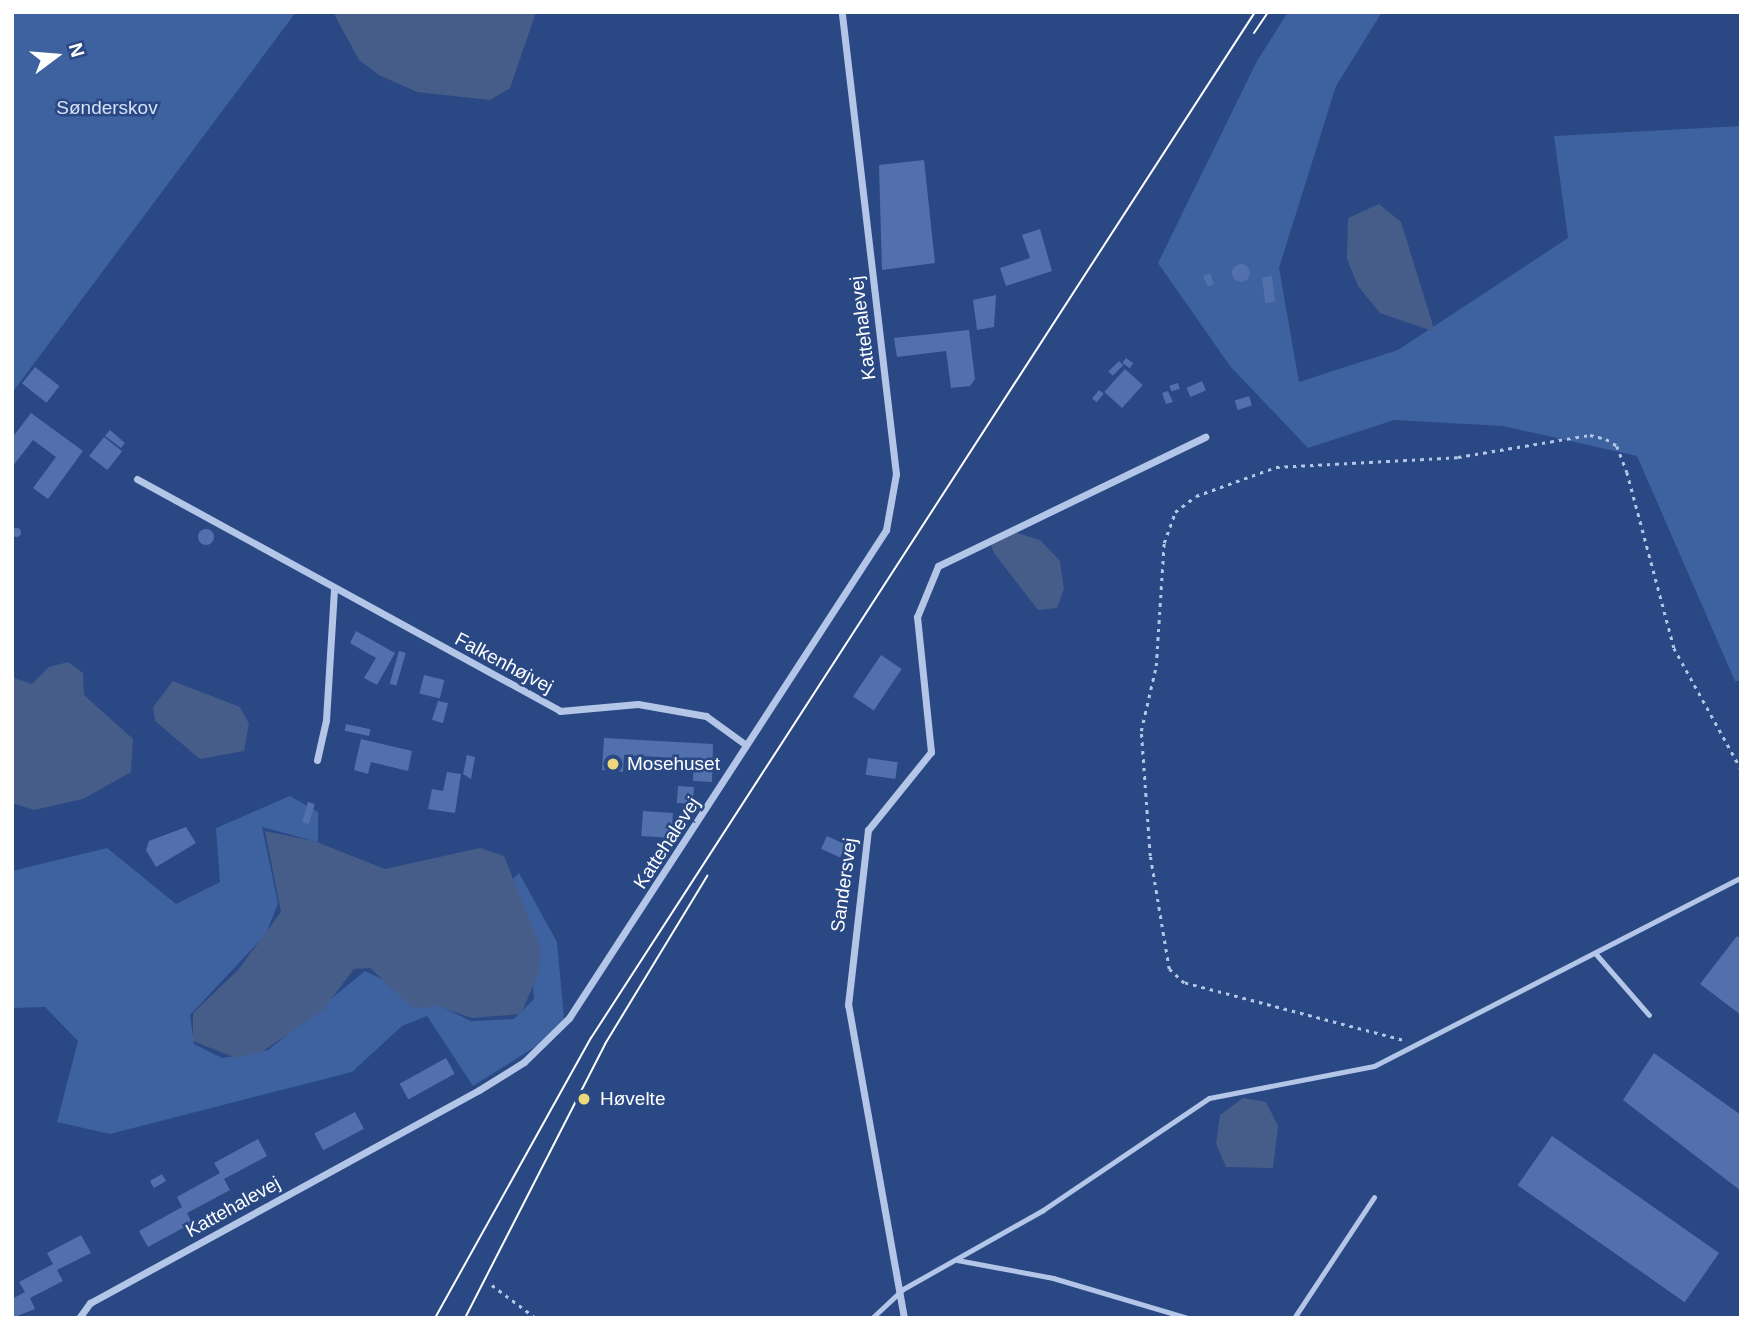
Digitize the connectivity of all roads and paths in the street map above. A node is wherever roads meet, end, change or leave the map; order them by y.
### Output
1 (842, 12) edge
2 (1205, 437) dead end
3 (137, 480) dead end
4 (334, 590) junction
5 (746, 745) junction
6 (317, 760) dead end
7 (1741, 769) edge
8 (1741, 877) edge
9 (1595, 953) junction
10 (1649, 1015) dead end
11 (1423, 1044) junction
12 (1374, 1197) dead end
13 (957, 1260) junction
14 (492, 1285) dead end
15 (903, 1289) junction
16 (79, 1318) edge
17 (536, 1318) edge
18 (873, 1318) edge
19 (904, 1318) edge
20 (1188, 1318) edge
21 (1294, 1318) edge

1 - 5 street, Kattehalevej
2 - 15 street, Sandersvej
3 - 4 street, Falkenhøjvej
4 - 5 street, Falkenhøjvej
4 - 6 street
5 - 16 street, Kattehalevej
7 - 11 path
8 - 9 lane
9 - 10 lane
9 - 11 lane
11 - 13 lane
12 - 21 lane
13 - 15 lane
13 - 20 lane
14 - 17 path
15 - 18 lane
15 - 19 street, Sandersvej

